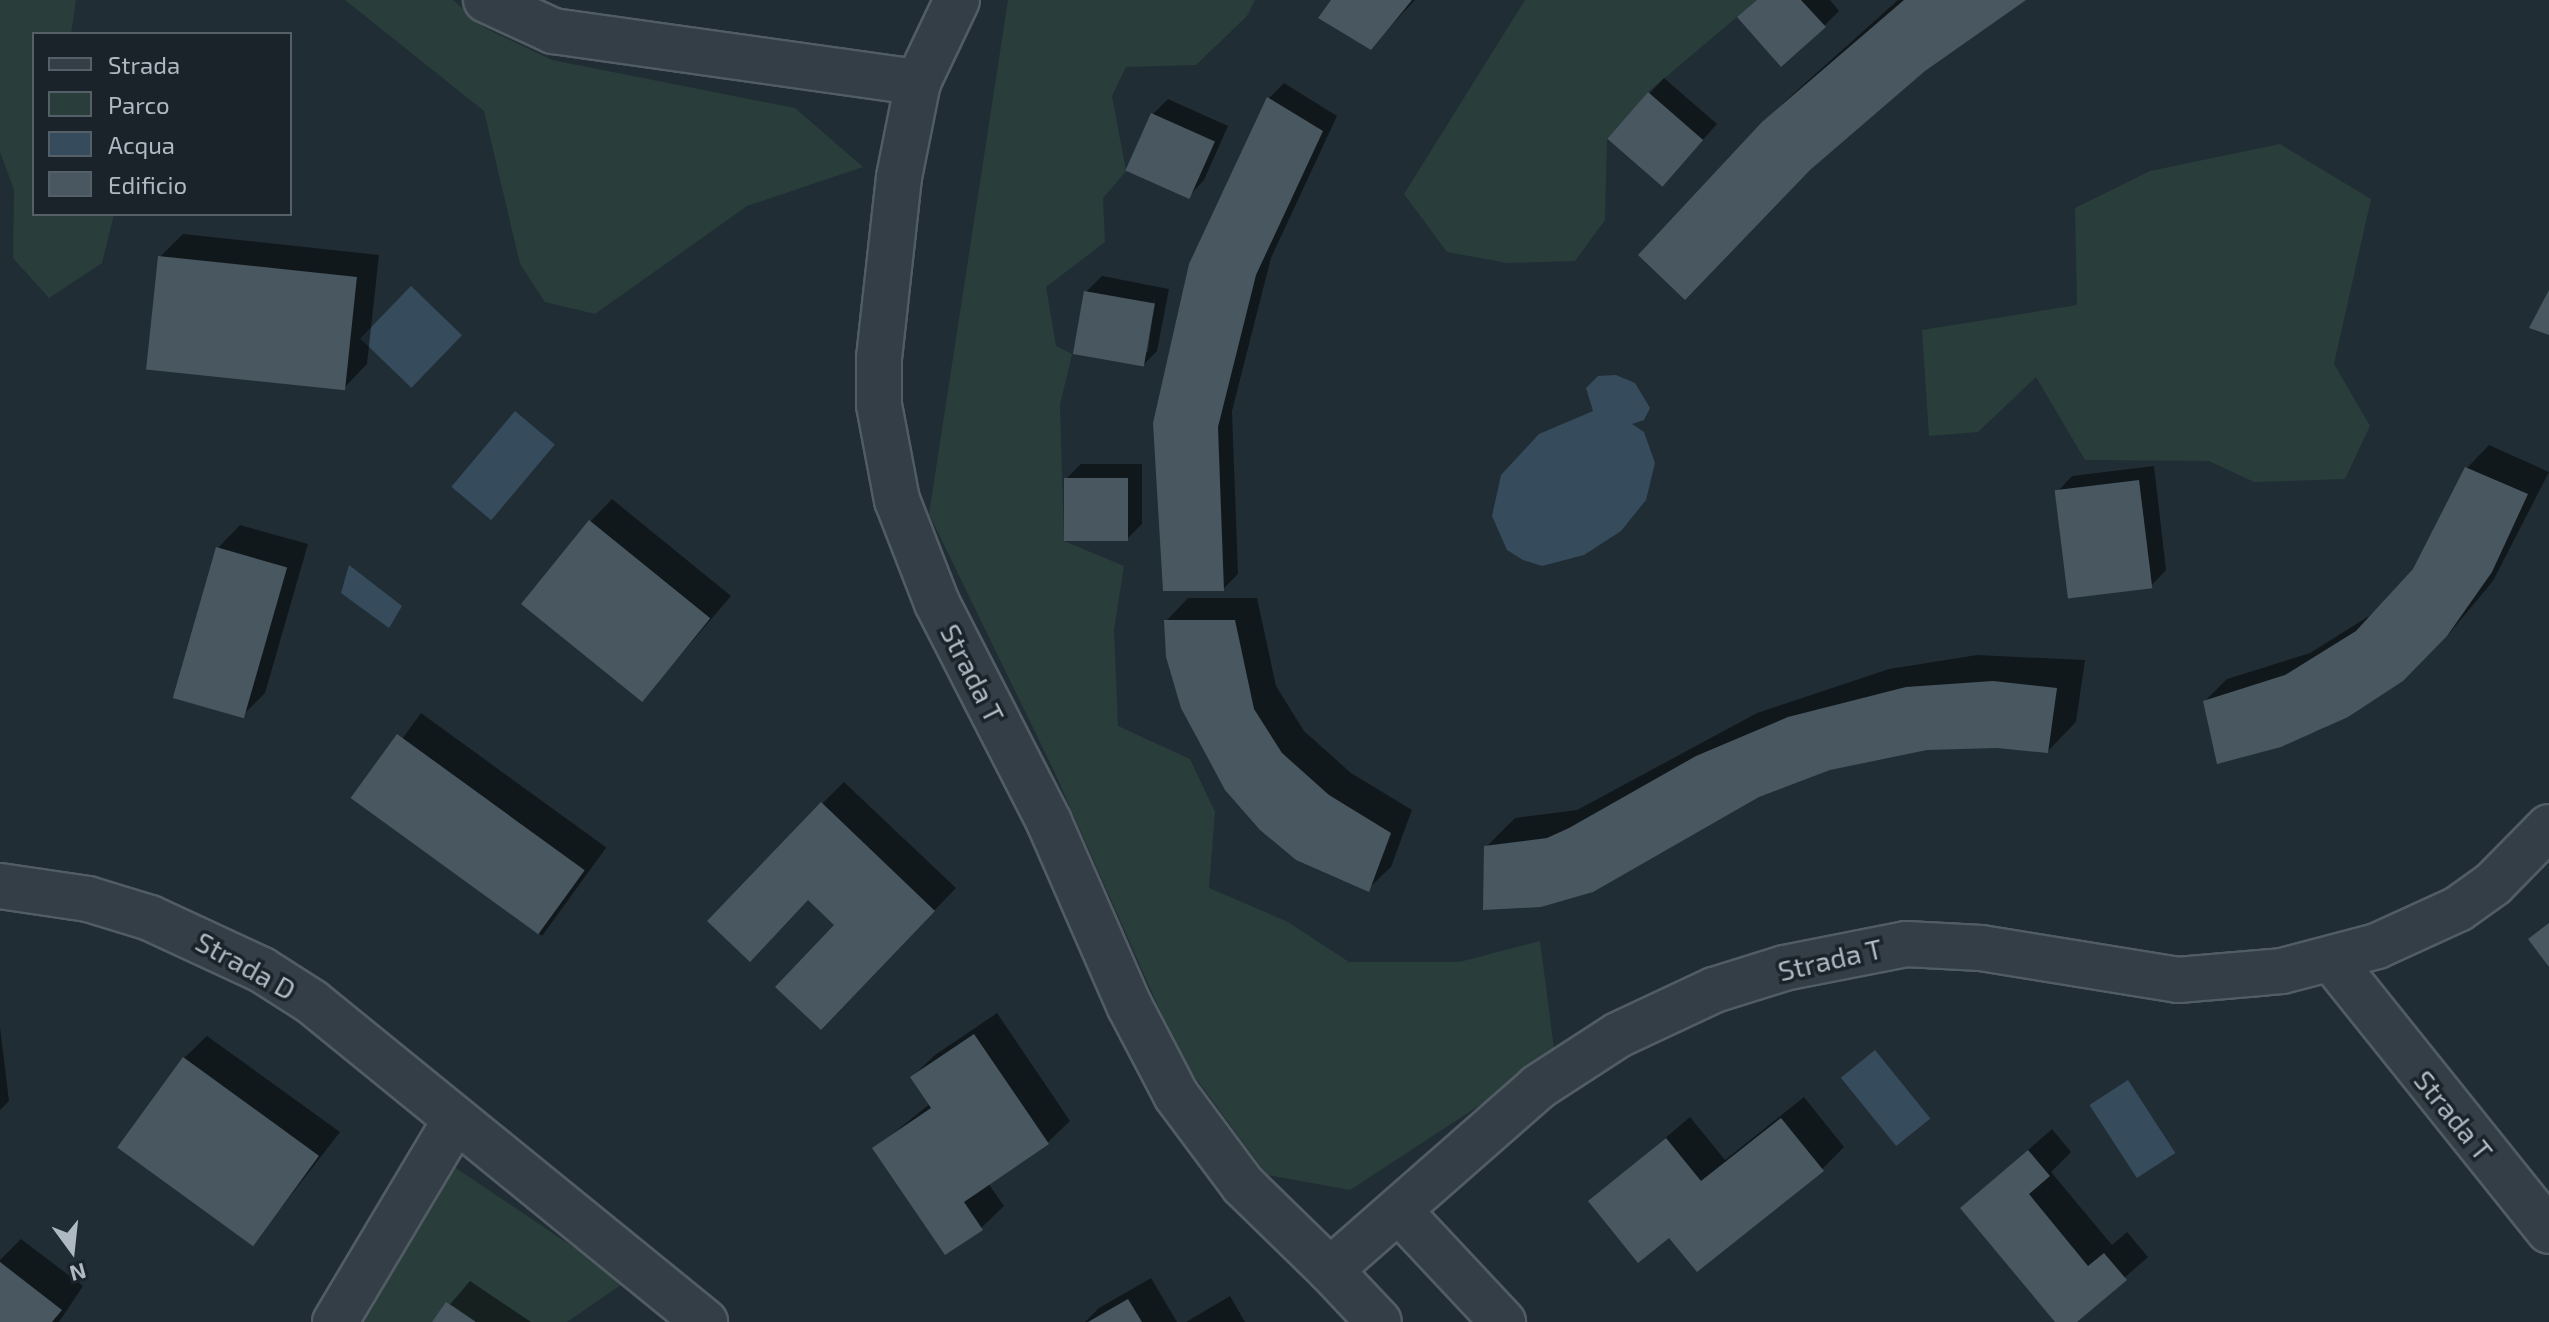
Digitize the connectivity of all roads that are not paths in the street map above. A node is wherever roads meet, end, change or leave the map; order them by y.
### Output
1 (486, 0) edge
2 (957, 0) edge
3 (918, 82) junction
4 (2549, 827) edge
5 (0, 886) edge
6 (2332, 960) junction
7 (456, 1119) junction
8 (1400, 1212) junction
9 (2549, 1231) edge
10 (1330, 1270) junction
11 (335, 1322) edge
12 (705, 1322) edge
13 (1379, 1322) edge
14 (1503, 1322) edge

1 - 3 street
2 - 3 street, Strada T
3 - 10 street, Strada T
4 - 6 street, Strada T
5 - 7 street, Strada D
6 - 8 street, Strada T
6 - 9 street, Strada T
7 - 11 street
7 - 12 street, Strada D
8 - 10 street, Strada T
8 - 14 street
10 - 13 street, Strada T

